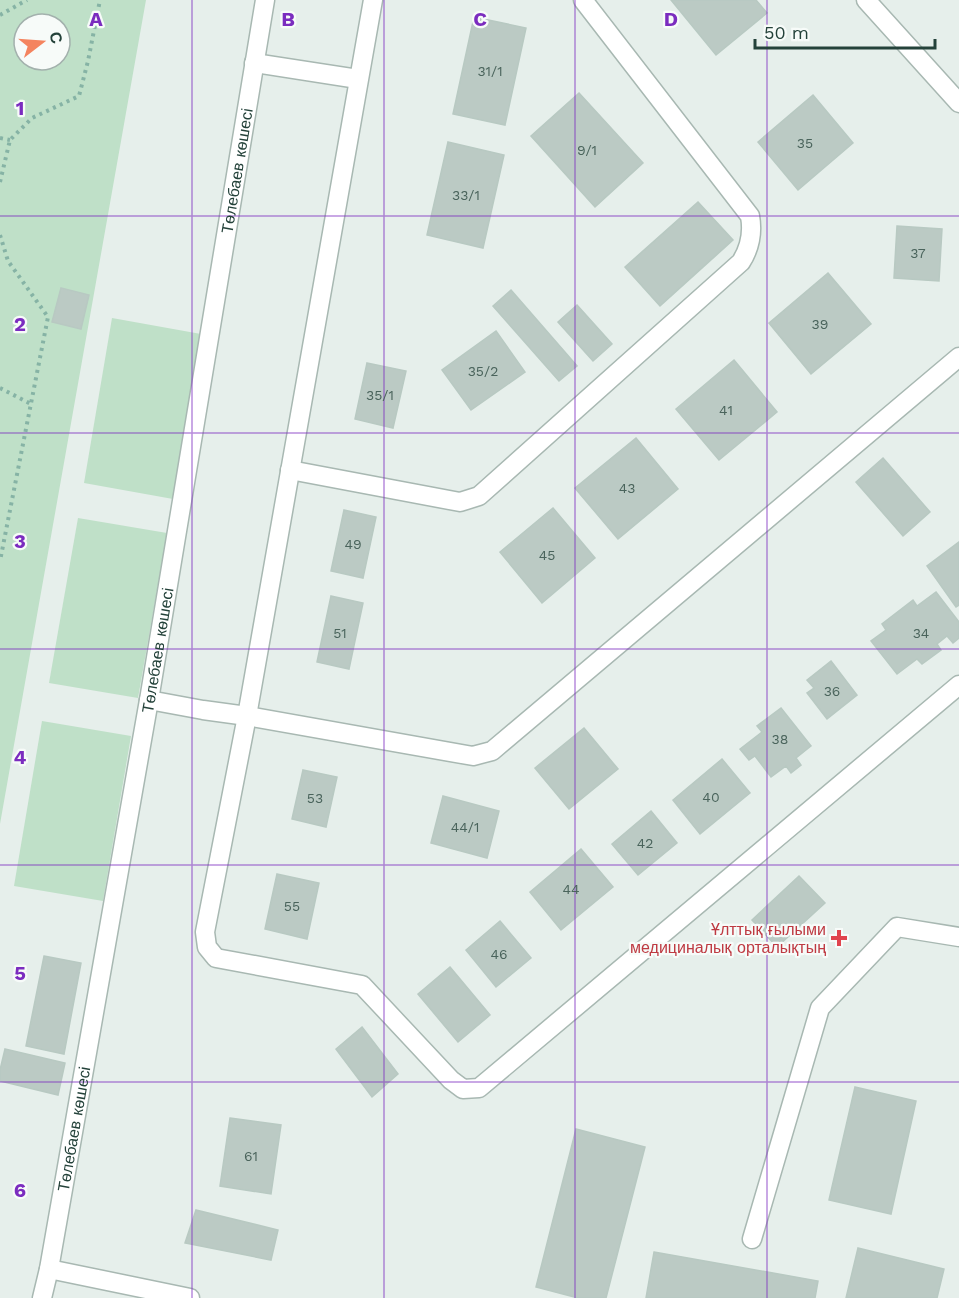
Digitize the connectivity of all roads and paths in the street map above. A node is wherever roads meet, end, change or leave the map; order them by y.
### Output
1 (27, 0) edge
2 (100, 0) edge
3 (265, 0) edge
4 (373, 0) edge
5 (583, 0) edge
6 (866, 0) edge
7 (0, 15) edge
8 (254, 63) junction
9 (358, 79) junction
10 (959, 103) edge
11 (0, 138) edge
12 (10, 140) junction
13 (0, 182) edge
14 (0, 235) edge
15 (959, 357) edge
16 (0, 388) edge
17 (31, 404) junction
18 (290, 470) junction
19 (0, 561) edge
20 (959, 685) edge
21 (149, 700) junction
22 (248, 716) junction
23 (959, 937) edge
24 (752, 1239) dead end
25 (49, 1269) junction
26 (42, 1298) edge
27 (190, 1298) edge

1 - 7 path
2 - 12 path
3 - 8 street, Төлебаев көшесі
4 - 9 street
5 - 18 street
6 - 10 street
8 - 9 street
8 - 21 street, Төлебаев көшесі
9 - 18 street
11 - 12 path
12 - 13 path
14 - 17 path
15 - 22 street
16 - 17 path
17 - 19 path
18 - 22 street
20 - 22 street
21 - 22 street
21 - 25 street, Төлебаев көшесі
23 - 24 street
25 - 26 street, Төлебаев көшесі
25 - 27 street

